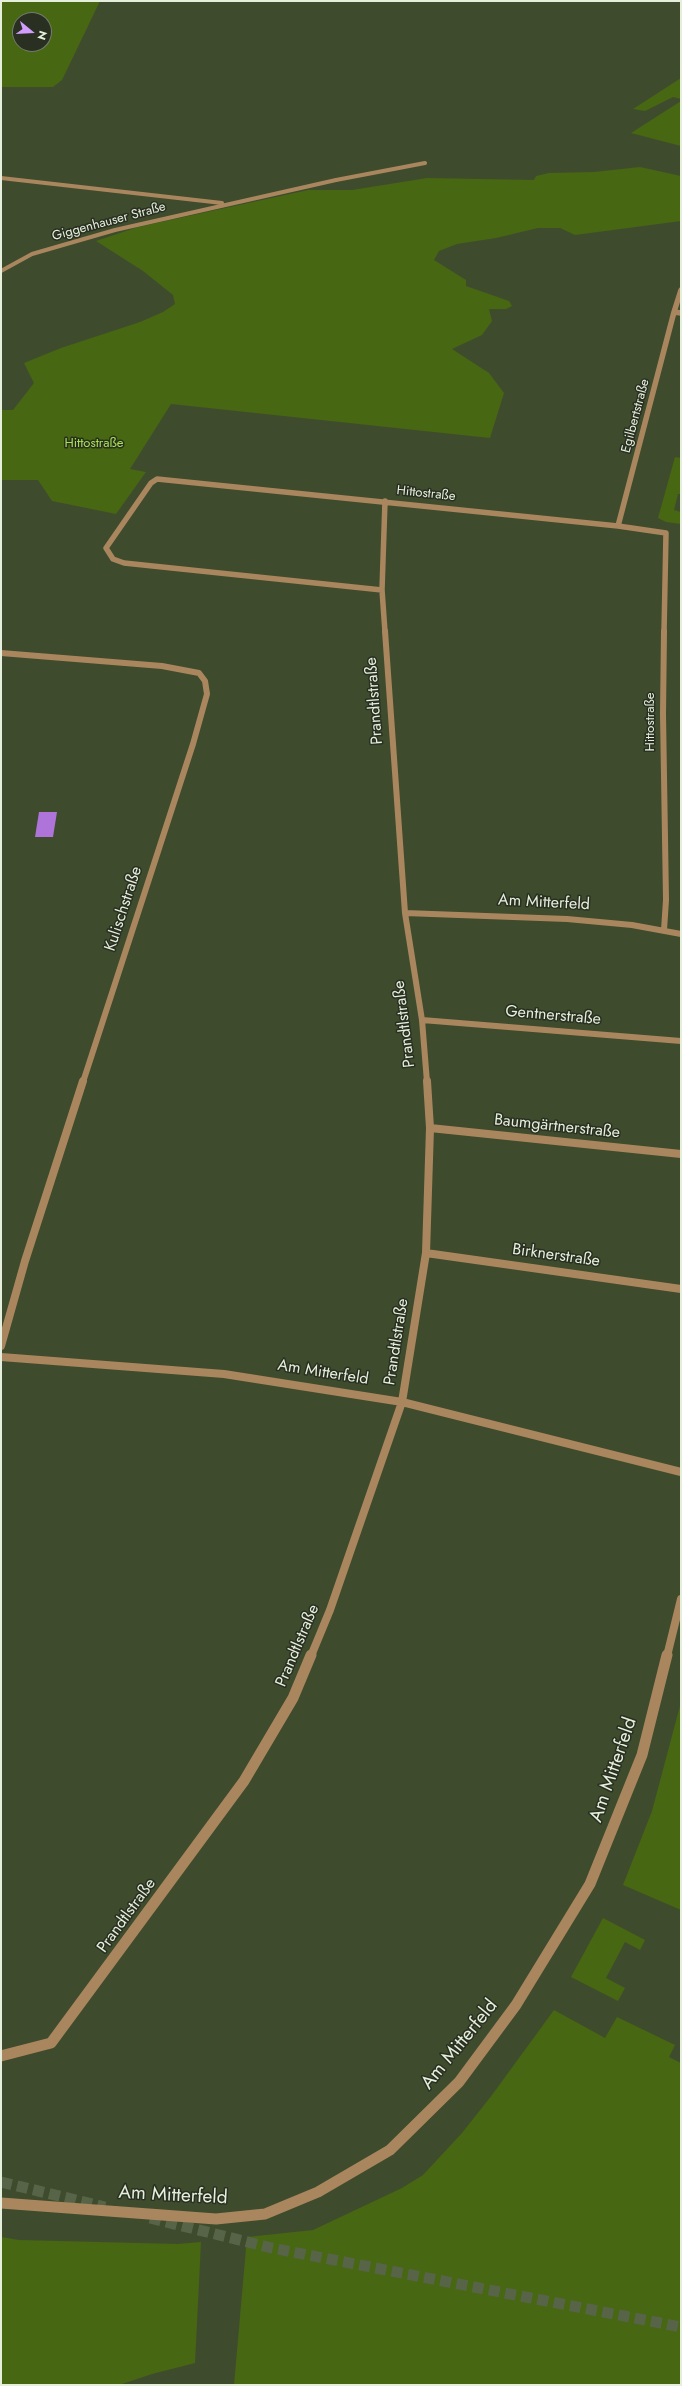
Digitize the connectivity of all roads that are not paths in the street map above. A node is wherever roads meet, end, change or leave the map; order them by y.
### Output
1 (425, 163) dead end
2 (1, 178) edge
3 (227, 205) junction
4 (1, 271) edge
5 (681, 290) edge
6 (674, 312) junction
7 (681, 313) edge
8 (385, 501) junction
9 (618, 526) junction
10 (382, 590) junction
11 (1, 652) edge
12 (405, 913) junction
13 (664, 930) junction
14 (681, 934) edge
15 (422, 1020) junction
16 (681, 1041) edge
17 (430, 1128) junction
18 (681, 1154) edge
19 (426, 1253) junction
20 (681, 1289) edge
21 (1, 1346) edge
22 (1, 1357) edge
23 (402, 1402) junction
24 (681, 1472) edge
25 (681, 1599) edge
26 (1, 2056) edge
27 (1, 2203) edge

1 - 3 street, Giggenhauser Straße
2 - 3 street, Giggenhauser Straße
3 - 4 street, Giggenhauser Straße
5 - 6 street, Egilbertstraße
6 - 7 street
6 - 9 street, Egilbertstraße
8 - 9 street, Hittostraße
8 - 10 street, Prandtlstraße
8 - 10 street, Hittostraße
9 - 13 street, Hittostraße
10 - 12 street, Prandtlstraße
11 - 21 street, Kulischstraße
12 - 13 street, Am Mitterfeld
12 - 15 street, Prandtlstraße
13 - 14 street, Am Mitterfeld
15 - 16 street, Gentnerstraße
15 - 17 street, Prandtlstraße
17 - 18 street, Baumgärtnerstraße
17 - 19 street, Prandtlstraße
19 - 20 street, Birknerstraße
19 - 23 street, Prandtlstraße
22 - 23 street, Am Mitterfeld
23 - 24 street, Am Mitterfeld
23 - 26 street, Prandtlstraße
25 - 27 street, Am Mitterfeld

